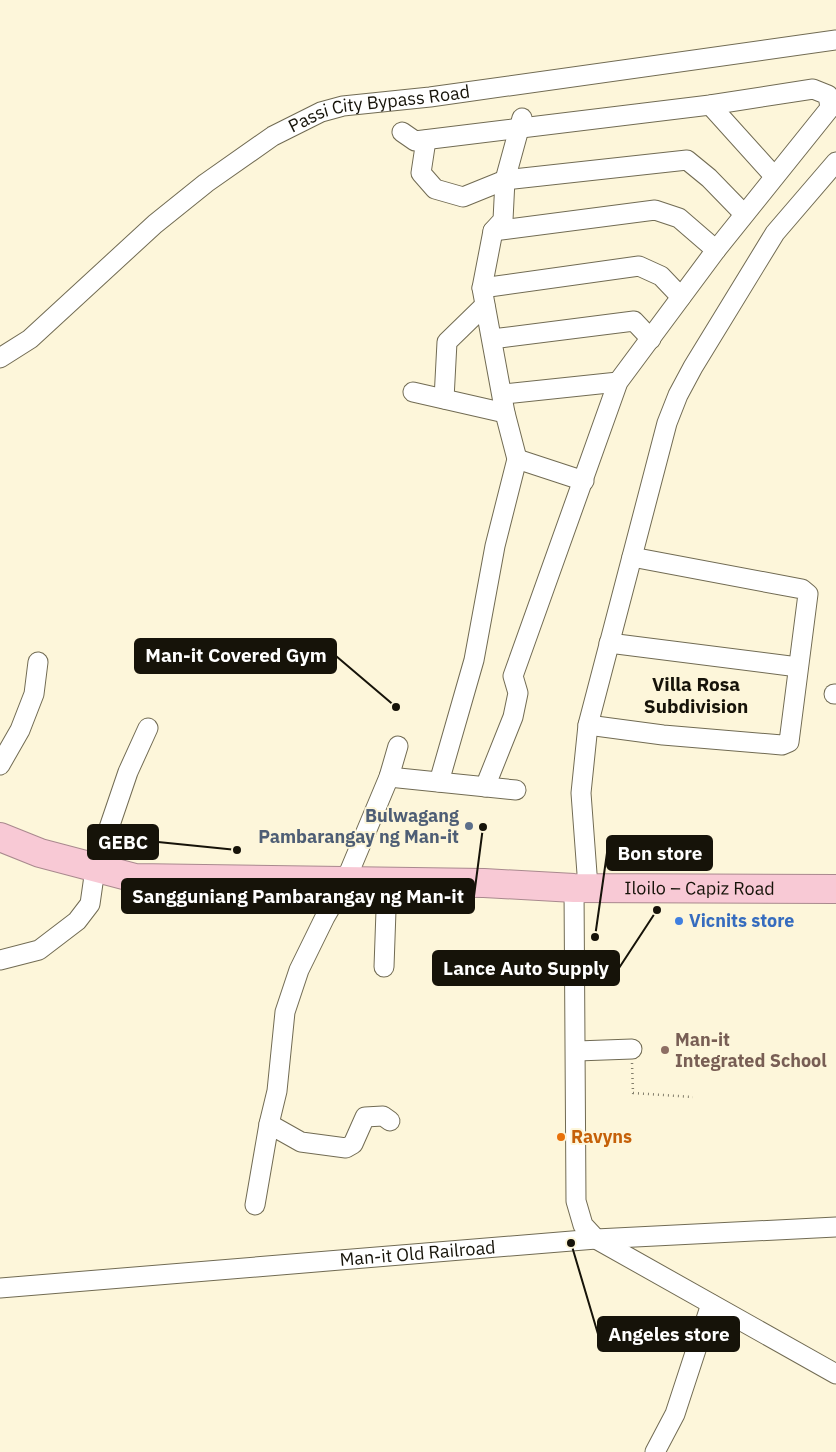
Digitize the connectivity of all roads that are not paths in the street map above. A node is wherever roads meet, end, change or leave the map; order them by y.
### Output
1 (836, 40) edge
2 (710, 105) junction
3 (520, 123) junction
4 (402, 132) dead end
5 (426, 140) junction
6 (836, 162) edge
7 (774, 176) junction
8 (505, 180) junction
9 (744, 214) junction
10 (494, 231) junction
11 (716, 250) junction
12 (484, 297) junction
13 (681, 297) junction
14 (492, 339) junction
15 (651, 339) junction
16 (0, 358) edge
17 (618, 382) junction
18 (413, 392) dead end
19 (444, 399) junction
20 (504, 404) junction
21 (517, 459) junction
22 (584, 481) junction
23 (632, 557) junction
24 (609, 643) junction
25 (38, 662) dead end
26 (798, 667) junction
27 (588, 725) junction
28 (148, 728) dead end
29 (398, 746) dead end
30 (0, 765) edge
31 (389, 777) junction
32 (438, 782) junction
33 (485, 787) junction
34 (516, 790) dead end
35 (0, 837) edge
36 (95, 869) junction
37 (345, 882) junction
38 (387, 882) junction
39 (581, 887) junction
40 (836, 889) edge
41 (0, 960) edge
42 (384, 967) dead end
43 (632, 1049) road end
44 (576, 1051) junction
45 (390, 1120) dead end
46 (269, 1124) junction
47 (255, 1206) dead end
48 (836, 1227) edge
49 (596, 1239) junction
50 (0, 1288) edge
51 (711, 1304) junction
52 (836, 1374) edge
53 (655, 1452) edge

1 - 16 street, Passi City Bypass Road
2 - 3 street
2 - 7 street
2 - 7 street
3 - 5 street
3 - 8 street
4 - 5 street
5 - 8 street
6 - 23 street
7 - 9 street
8 - 9 street
8 - 10 street
9 - 11 street
10 - 11 street
10 - 12 street
11 - 13 street
12 - 13 street
12 - 14 street
12 - 19 street
13 - 15 street
14 - 15 street
14 - 20 street
15 - 17 street
17 - 20 street
17 - 22 street
18 - 19 street
19 - 20 street
20 - 21 street
21 - 22 street
21 - 32 street
22 - 33 street
23 - 24 street
23 - 26 street
24 - 26 street
24 - 27 street
25 - 30 street
26 - 27 street
27 - 39 street
28 - 36 street
29 - 31 street
31 - 32 street
31 - 37 street
32 - 33 street
33 - 34 street
35 - 36 highway, Iloilo – Capiz Road
36 - 37 highway, Iloilo – Capiz Road
36 - 41 street
37 - 38 highway, Iloilo – Capiz Road
37 - 46 street
38 - 39 highway, Iloilo – Capiz Road
38 - 42 street
39 - 40 highway, Iloilo – Capiz Road
39 - 44 street
43 - 44 street
44 - 49 street
45 - 46 street
46 - 47 street
48 - 49 street, Man-it Old Railroad
49 - 50 street, Man-it Old Railroad
49 - 51 street
51 - 52 street
51 - 53 street

